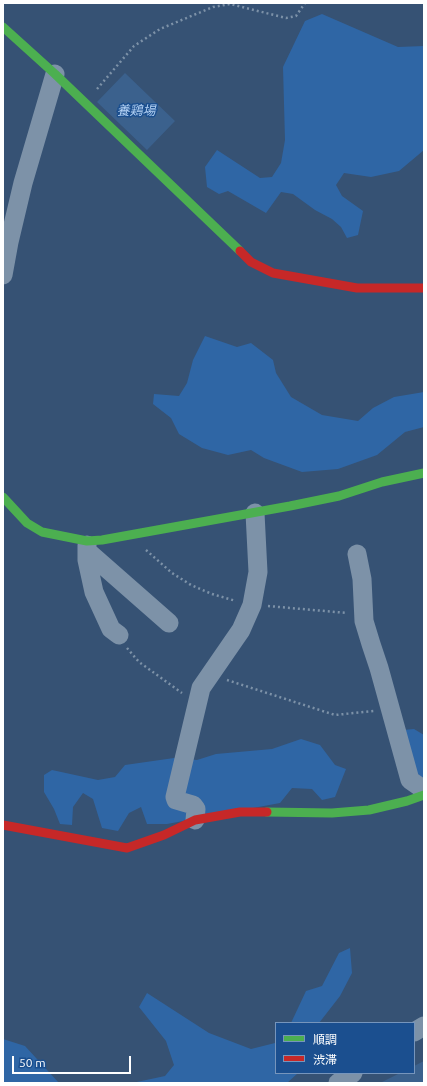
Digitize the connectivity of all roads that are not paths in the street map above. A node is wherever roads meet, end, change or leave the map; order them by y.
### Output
1 (3, 27) edge
2 (55, 74) junction
3 (3, 275) edge
4 (424, 288) edge
5 (424, 473) edge
6 (3, 497) edge
7 (256, 513) junction
8 (87, 546) junction
9 (357, 554) dead end
10 (169, 623) dead end
11 (119, 635) road end
12 (424, 787) edge
13 (424, 795) edge
14 (195, 820) junction
15 (3, 825) edge
16 (424, 1026) edge
17 (415, 1031) edge
18 (352, 1074) edge
19 (338, 1083) edge

1 - 2 street
2 - 3 street
2 - 4 street
5 - 7 street
6 - 8 street
7 - 8 street
7 - 14 street
8 - 10 street
8 - 11 street
9 - 12 street
13 - 14 street
14 - 15 street
16 - 17 street
18 - 19 street

